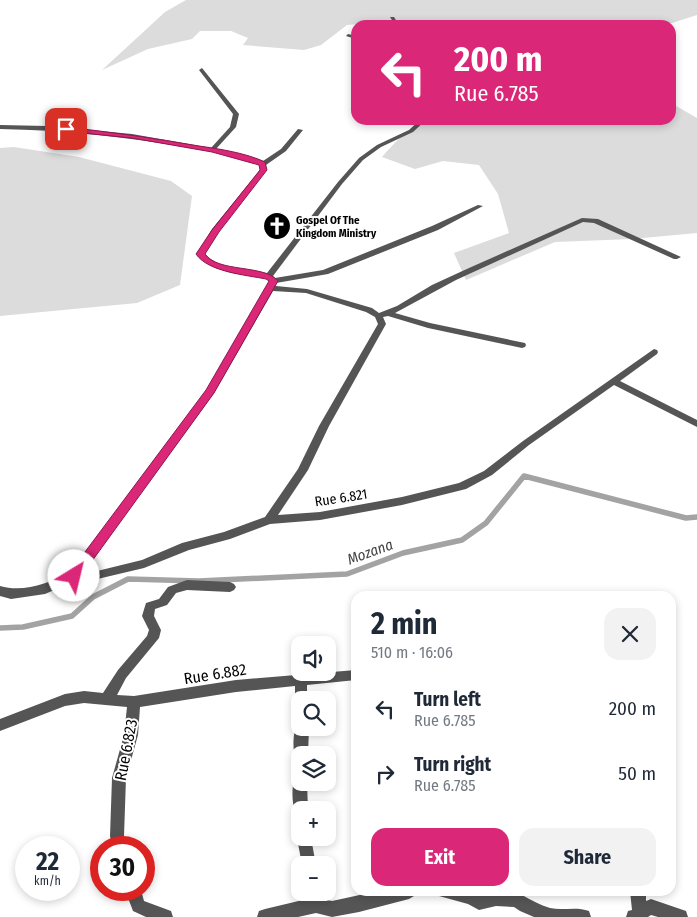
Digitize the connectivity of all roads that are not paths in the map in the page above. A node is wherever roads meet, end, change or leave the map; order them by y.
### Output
1 (348, 35) dead end
2 (351, 36) edge
3 (202, 70) dead end
4 (418, 125) edge
5 (0, 127) edge
6 (300, 130) dead end
7 (212, 150) junction
8 (263, 164) junction
9 (480, 206) dead end
10 (677, 256) dead end
11 (271, 282) junction
12 (390, 314) junction
13 (378, 316) junction
14 (522, 345) dead end
15 (654, 352) dead end
16 (613, 381) junction
17 (697, 424) edge
18 (269, 520) junction
19 (74, 576) junction
20 (230, 587) dead end
21 (0, 591) edge
22 (351, 676) edge
23 (336, 677) edge
24 (301, 681) joint
25 (302, 691) edge
26 (107, 699) junction
27 (134, 702) junction
28 (0, 725) edge
29 (117, 836) edge
30 (390, 896) edge
31 (466, 896) edge
32 (638, 896) edge
33 (136, 901) edge
34 (309, 901) edge
35 (318, 901) edge
36 (335, 913) edge
37 (165, 917) edge
38 (265, 917) edge
39 (583, 917) edge
40 (634, 917) edge
41 (640, 917) edge
42 (680, 917) edge

1 - 2 street
3 - 7 street
4 - 11 street
5 - 7 street
6 - 8 street
7 - 8 street
8 - 11 street
9 - 11 street
10 - 12 street
11 - 13 street
11 - 19 street
12 - 13 street
12 - 14 street
13 - 18 street
15 - 16 street, Rue 6.821
16 - 17 street
16 - 18 street, Rue 6.821
18 - 19 street, Rue 6.821
19 - 21 street, Rue 6.821
20 - 26 street
22 - 23 street, Rue 6.882
24 - 25 street
24 - 27 street, Rue 6.882
26 - 27 street, Rue 6.823
26 - 28 street, Rue 6.823
27 - 29 street, Rue 6.823
30 - 36 street
31 - 39 street
32 - 41 street
33 - 37 street
34 - 38 street
35 - 36 street
40 - 41 street
41 - 42 street

